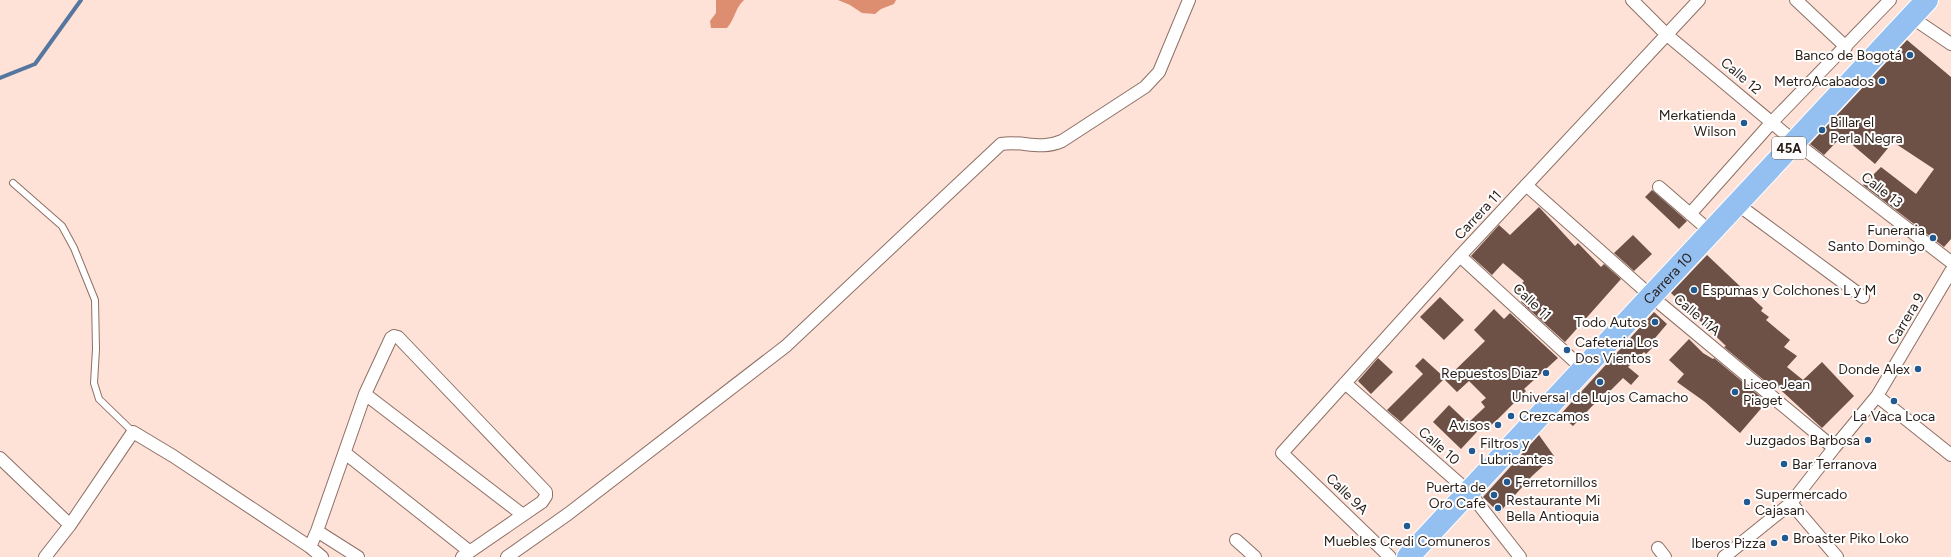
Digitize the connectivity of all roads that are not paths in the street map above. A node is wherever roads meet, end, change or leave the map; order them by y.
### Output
1 (1189, 0) edge
2 (1632, 0) edge
3 (1699, 0) edge
4 (1796, 0) edge
5 (1890, 0) edge
6 (1927, 0) edge
7 (1911, 17) junction
8 (1667, 34) junction
9 (1951, 44) edge
10 (1846, 47) junction
11 (1772, 122) junction
12 (1795, 142) junction
13 (13, 183) dead end
14 (1526, 185) junction
15 (1659, 186) dead end
16 (1737, 204) junction
17 (1690, 214) junction
18 (1711, 232) junction
19 (1460, 256) junction
20 (1951, 262) edge
21 (1951, 272) edge
22 (1651, 296) junction
23 (1863, 297) dead end
24 (1583, 369) junction
25 (1345, 383) junction
26 (365, 394) junction
27 (1877, 396) junction
28 (133, 432) junction
29 (1834, 448) junction
30 (1282, 453) joint
31 (345, 454) junction
32 (1951, 455) edge
33 (0, 458) edge
34 (1469, 492) junction
35 (1791, 503) junction
36 (523, 515) junction
37 (70, 525) junction
38 (317, 531) junction
39 (1236, 540) dead end
40 (310, 547) junction
41 (466, 554) edge
42 (45, 557) edge
43 (322, 557) edge
44 (358, 557) edge
45 (507, 557) edge
46 (1255, 557) edge
47 (1390, 557) edge
48 (1408, 557) edge
49 (1520, 557) edge
50 (1724, 557) edge
51 (1837, 557) edge

1 - 45 street
2 - 8 street
3 - 8 street, Carrera 11
4 - 10 street
5 - 10 street
6 - 7 highway, Carrera 10 / 45A
7 - 9 street
7 - 12 highway, Carrera 10 / 45A
8 - 11 street, Calle 12
8 - 14 street, Carrera 11
10 - 11 street
11 - 12 street, Calle 12
11 - 17 street
12 - 16 highway, Carrera 10 / 45A
12 - 20 street, Calle 13
13 - 28 lane
14 - 19 street, Carrera 11
14 - 22 street, Calle 11A
15 - 17 street
16 - 18 highway, Carrera 10 / 45A
16 - 23 street
17 - 18 street
18 - 22 highway, Carrera 10 / 45A
19 - 24 street, Calle 11
19 - 25 street, Carrera 11
21 - 27 street, Carrera 9
22 - 24 highway, Carrera 10 / 45A
22 - 29 street, Calle 11A
24 - 34 highway, Carrera 10 / 45A
25 - 30 street, Carrera 11
25 - 34 street, Calle 10
26 - 31 street
26 - 36 street
26 - 36 street
27 - 29 street, Carrera 9
27 - 32 street
28 - 37 street
28 - 40 street
29 - 35 street, Carrera 9
30 - 47 street, Calle 9A
31 - 38 street
31 - 41 street
33 - 37 street
34 - 48 highway, Carrera 10 / 45A
34 - 49 street, Calle 10
35 - 50 street, Carrera 9
35 - 51 street
36 - 41 street
37 - 42 street
38 - 40 street
38 - 44 street
39 - 46 street
40 - 43 street

